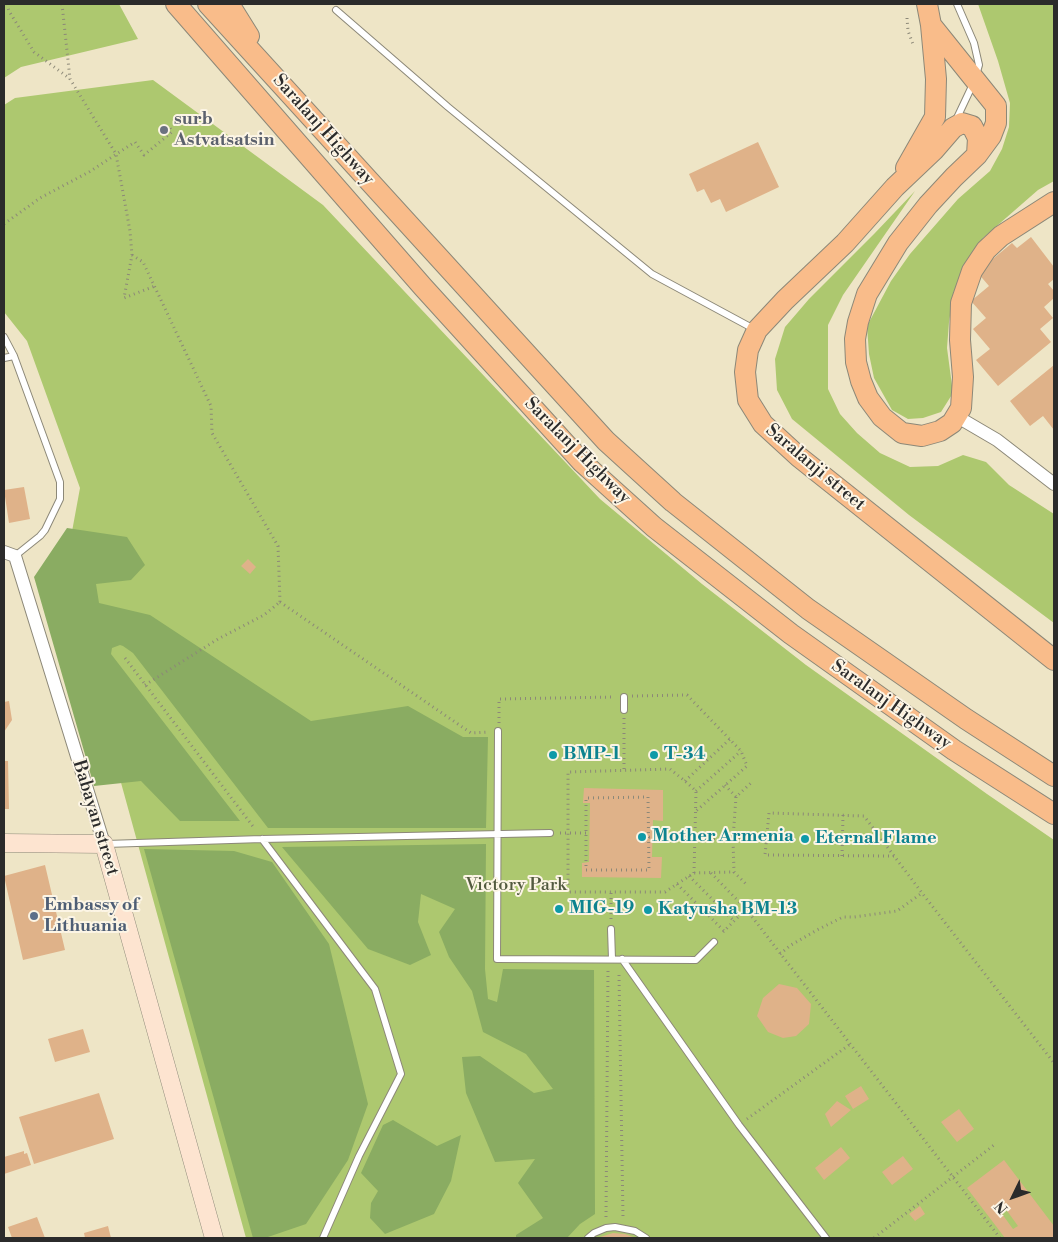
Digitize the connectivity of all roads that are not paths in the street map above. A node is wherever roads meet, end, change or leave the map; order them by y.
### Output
1 (176, 4) edge
2 (208, 4) edge
3 (229, 4) edge
4 (927, 4) edge
5 (957, 4) edge
6 (336, 10) dead end
7 (931, 25) junction
8 (271, 72) junction
9 (975, 79) junction
10 (953, 128) junction
11 (977, 155) junction
12 (895, 187) junction
13 (1054, 202) edge
14 (757, 330) junction
15 (4, 337) edge
16 (14, 356) junction
17 (4, 358) edge
18 (956, 416) junction
19 (1054, 484) edge
20 (10, 554) edge
21 (1054, 660) edge
22 (624, 696) dead end
23 (624, 710) dead end
24 (498, 731) road end
25 (1054, 776) edge
26 (1054, 814) edge
27 (498, 834) junction
28 (550, 834) dead end
29 (262, 839) junction
30 (4, 843) edge
31 (104, 844) junction
32 (611, 925) road end
33 (714, 942) dead end
34 (615, 959) junction
35 (214, 1238) edge
36 (323, 1238) edge
37 (588, 1238) edge
38 (646, 1238) edge
39 (826, 1238) edge

1 - 26 main road, Saralanj Highway
2 - 8 main road, Saralanj Highway
3 - 8 main road
4 - 7 main road
5 - 9 lane
6 - 14 lane
7 - 9 main road
7 - 12 main road
8 - 25 main road, Saralanj Highway
9 - 10 lane
9 - 11 main road
10 - 11 main road
10 - 12 main road
11 - 18 main road
12 - 14 main road, Saralanji street
13 - 18 main road
14 - 21 main road, Saralanji street
15 - 16 lane
16 - 17 lane
16 - 20 lane
18 - 19 street
20 - 31 street, Babayan street
22 - 23 lane
24 - 27 lane
27 - 28 lane
27 - 29 lane
27 - 34 lane
29 - 31 lane
29 - 36 lane
30 - 31 street
31 - 35 street, Babayan street
32 - 34 lane
33 - 34 lane
34 - 39 lane
37 - 38 lane

